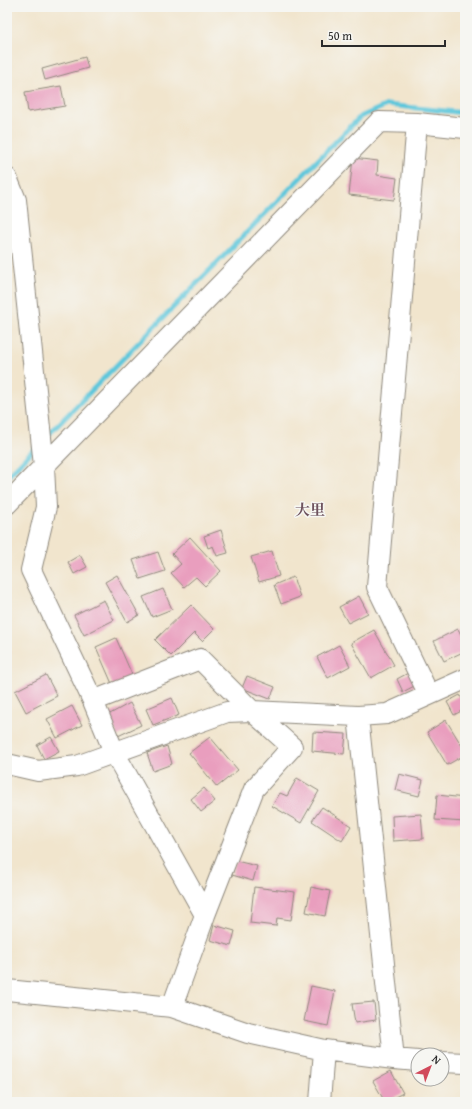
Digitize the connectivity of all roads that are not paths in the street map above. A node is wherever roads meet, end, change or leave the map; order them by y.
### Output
1 (417, 123) junction
2 (465, 128) edge
3 (7, 178) edge
4 (44, 466) junction
5 (7, 504) edge
6 (465, 679) edge
7 (429, 695) junction
8 (93, 701) junction
9 (252, 711) junction
10 (358, 716) junction
11 (114, 752) junction
12 (7, 764) edge
13 (205, 915) junction
14 (7, 990) edge
15 (172, 1007) junction
16 (324, 1050) junction
17 (394, 1059) junction
18 (410, 1060) edge
19 (450, 1063) edge
20 (465, 1064) edge
21 (320, 1102) edge

1 - 2 street
1 - 4 street
1 - 7 street
3 - 4 street
4 - 5 street
4 - 8 street
6 - 7 street
7 - 10 street
8 - 9 street
8 - 11 street
9 - 10 street
9 - 11 street
9 - 13 street
10 - 17 street
11 - 12 street
11 - 13 street
13 - 15 street
14 - 15 street
15 - 16 street
16 - 17 street
16 - 21 street
17 - 18 street
19 - 20 street

